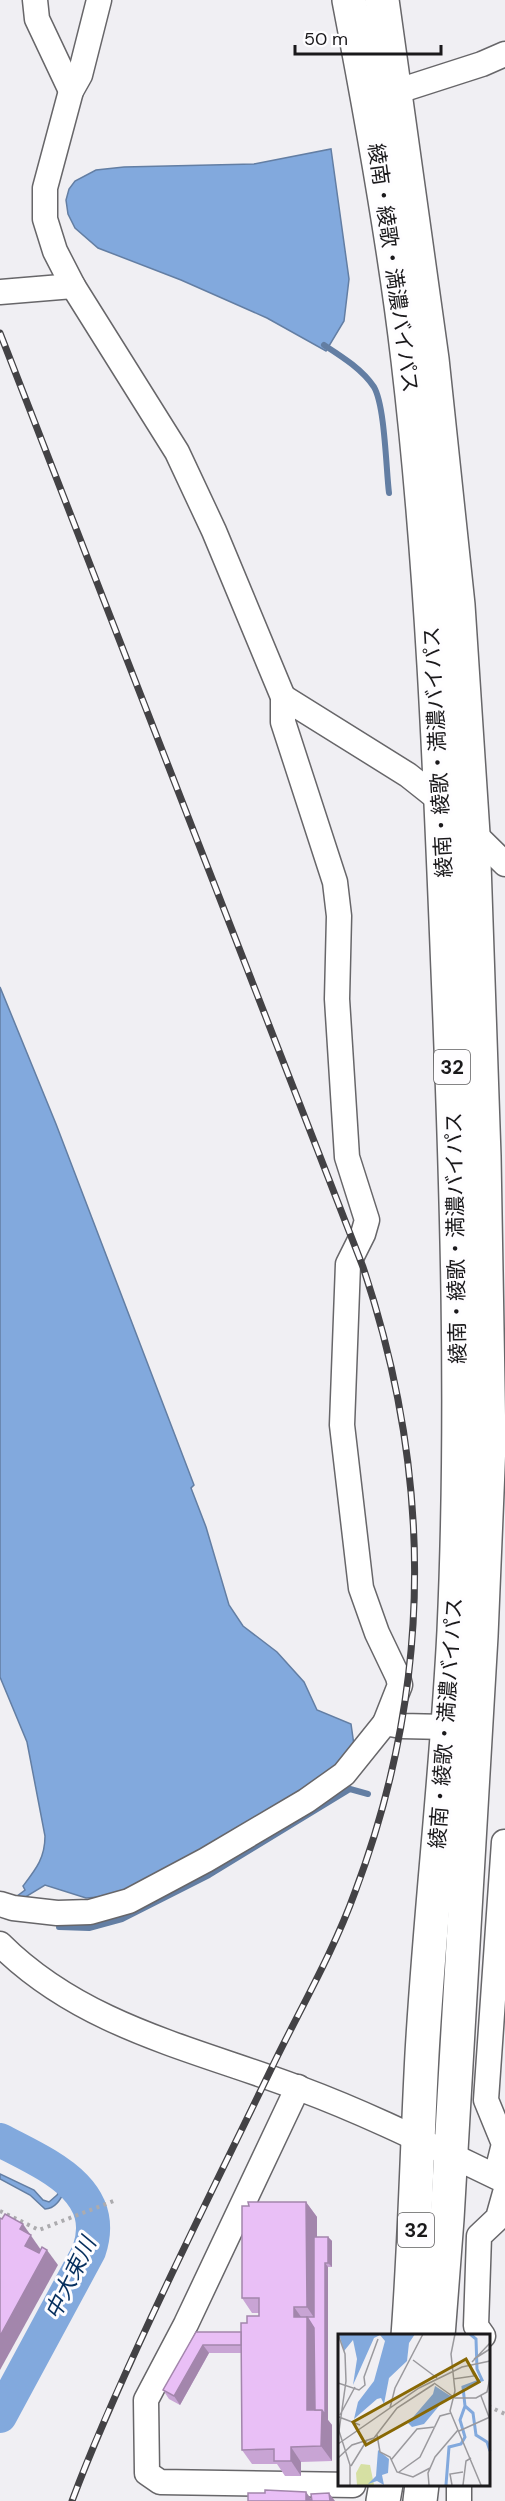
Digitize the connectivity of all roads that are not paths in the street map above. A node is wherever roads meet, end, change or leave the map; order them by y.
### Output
1 (35, 0) edge
2 (99, 0) edge
3 (349, 0) edge
4 (381, 0) edge
5 (505, 54) edge
6 (71, 91) junction
7 (395, 92) junction
8 (73, 286) junction
9 (0, 292) edge
10 (283, 697) junction
11 (442, 802) junction
12 (473, 834) junction
13 (505, 864) edge
14 (385, 1723) junction
15 (447, 1727) junction
16 (468, 1839) junction
17 (505, 1842) edge
18 (0, 1904) edge
19 (0, 1944) edge
20 (298, 2087) junction
21 (419, 2139) junction
22 (450, 2154) junction
23 (502, 2183) edge
24 (408, 2334) edge
25 (438, 2334) edge
26 (482, 2334) edge
27 (338, 2485) edge
28 (386, 2486) edge
29 (422, 2486) edge
30 (383, 2501) edge
31 (420, 2501) edge

1 - 6 street
2 - 6 street
3 - 11 highway, 綾南・綾歌・満濃バイパス / 32
4 - 7 highway, 綾南・綾歌・満濃バイパス / 32
5 - 7 street
6 - 8 street
7 - 12 highway, 綾南・綾歌・満濃バイパス / 32
8 - 9 street
8 - 10 street
10 - 11 street
10 - 14 street
11 - 12 street
11 - 15 highway, 綾南・綾歌・満濃バイパス / 32
12 - 13 street
12 - 16 highway, 綾南・綾歌・満濃バイパス / 32
14 - 15 street
14 - 18 street
15 - 21 highway, 綾南・綾歌・満濃バイパス / 32
16 - 17 street
16 - 22 highway, 綾南・綾歌・満濃バイパス / 32
17 - 23 street
19 - 20 street
20 - 21 street
20 - 27 street
21 - 22 street
21 - 24 highway, 綾南・綾歌・満濃バイパス / 32
22 - 23 street
22 - 25 highway, 綾南・綾歌・満濃バイパス / 32
23 - 26 street
28 - 30 highway
29 - 31 highway

